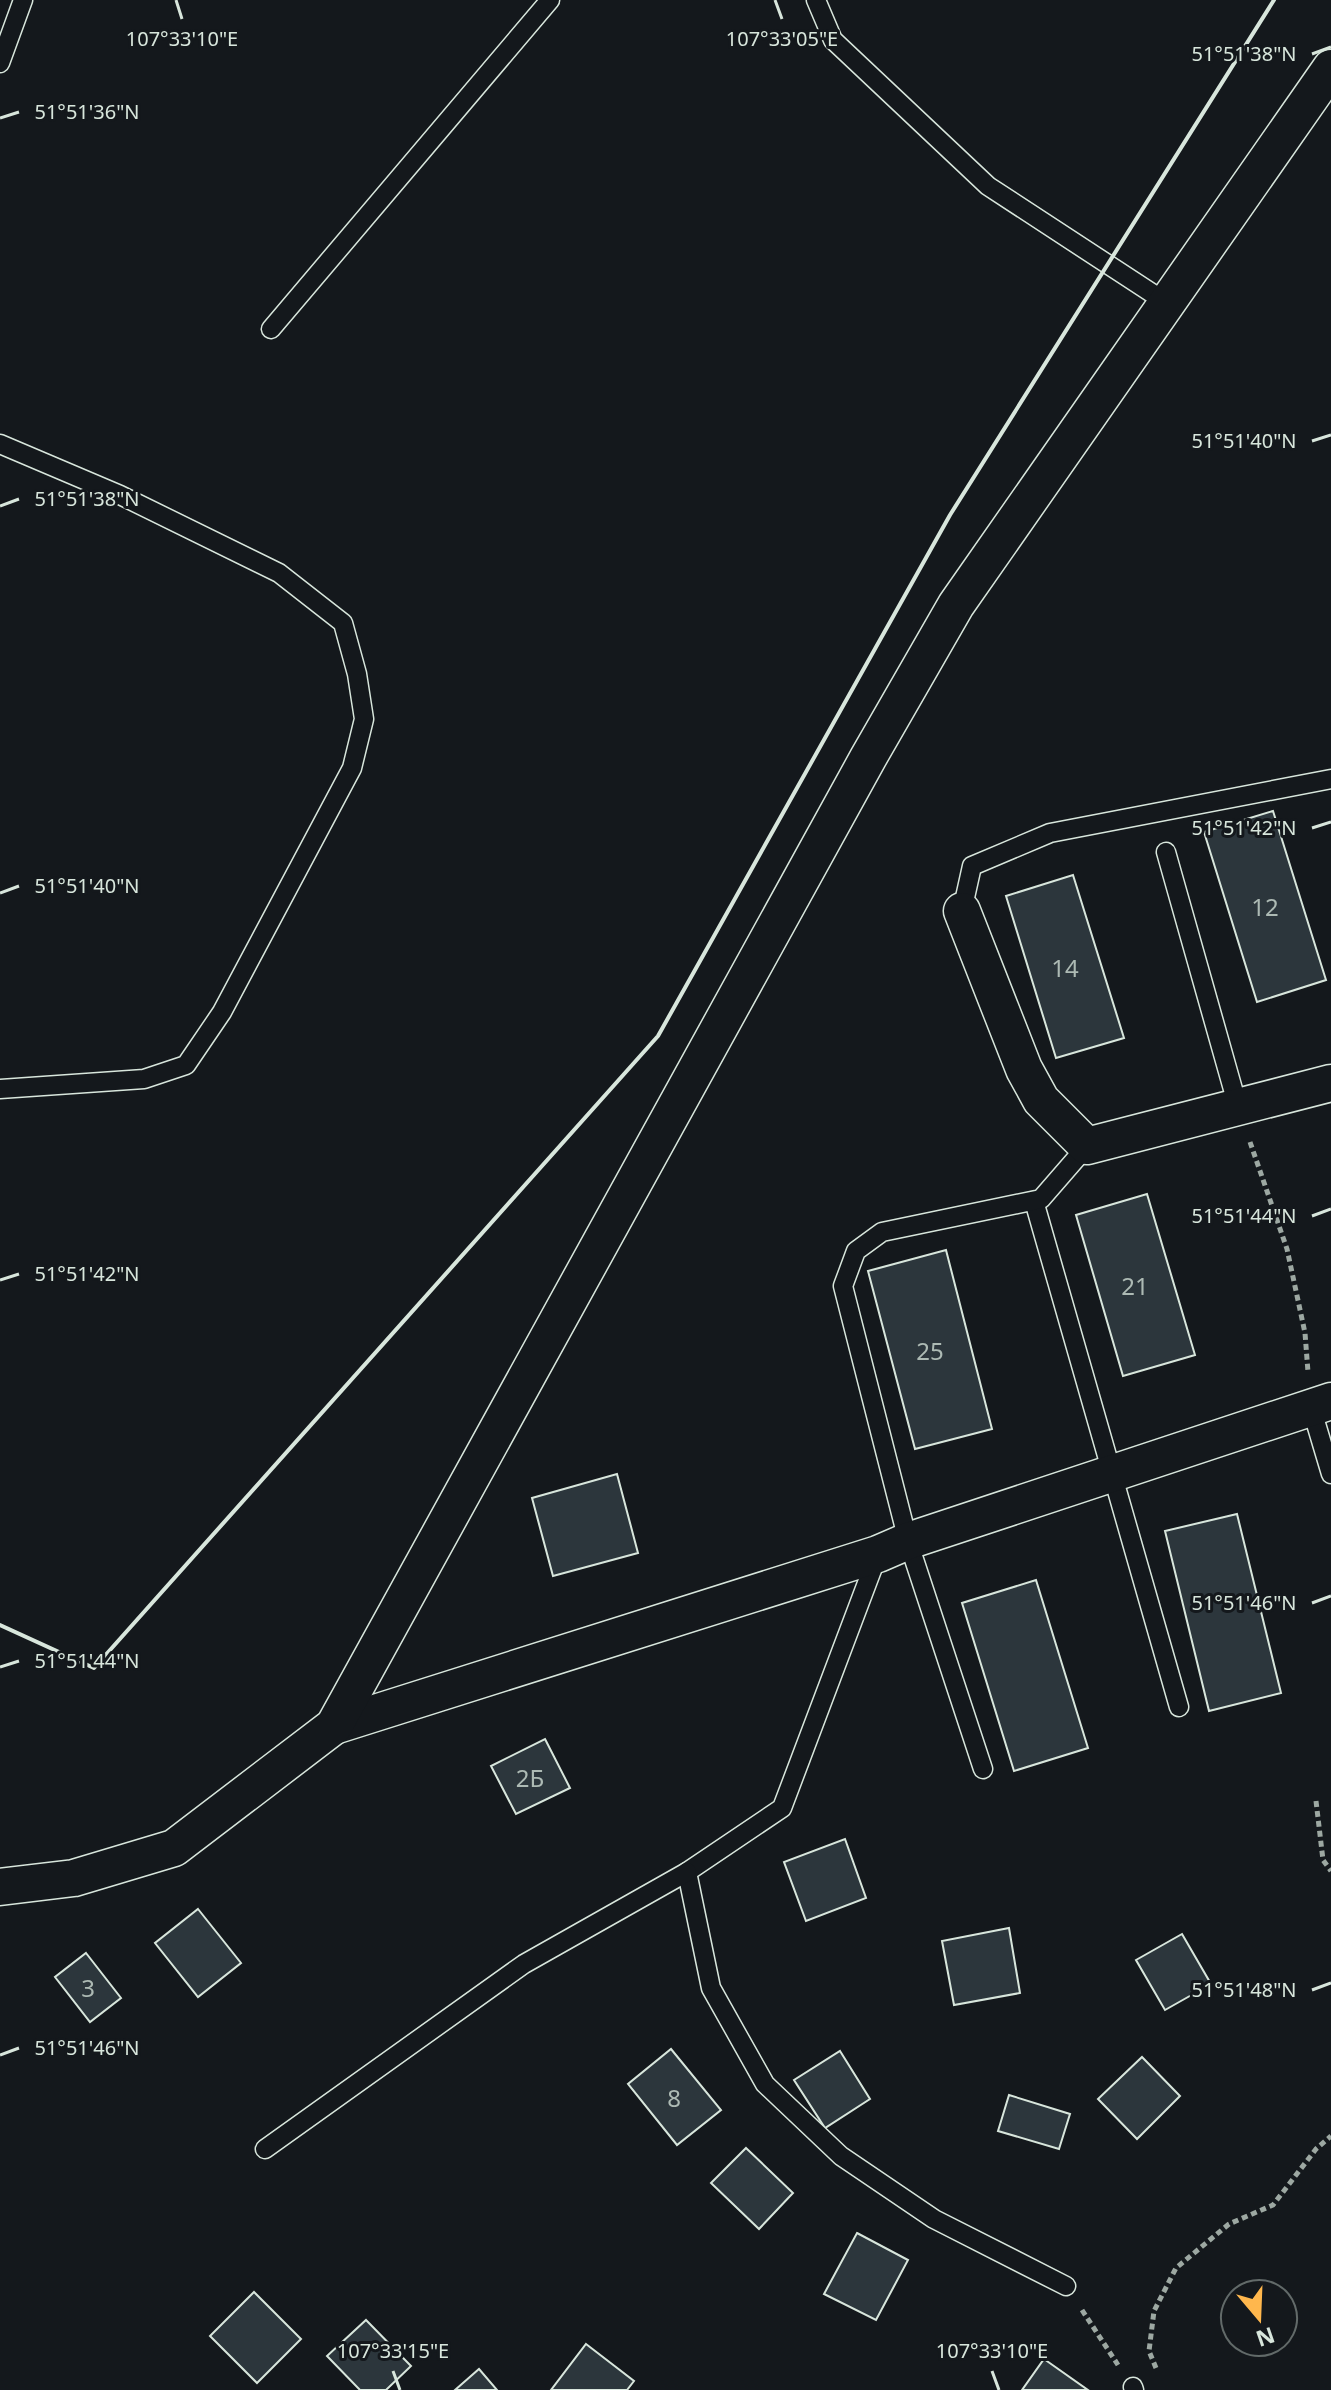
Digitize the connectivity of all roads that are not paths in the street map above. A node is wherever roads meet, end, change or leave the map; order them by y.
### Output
1 (23, 0) edge
2 (550, 0) edge
3 (816, 0) edge
4 (0, 63) edge
5 (1331, 68) edge
6 (1167, 303) junction
7 (271, 329) dead end
8 (0, 444) edge
9 (1331, 779) edge
10 (1166, 852) dead end
11 (962, 911) joint
12 (1331, 1083) edge
13 (0, 1089) edge
14 (1238, 1107) junction
15 (1087, 1146) junction
16 (1034, 1201) junction
17 (1321, 1404) edge
18 (1111, 1473) junction
19 (1331, 1474) edge
20 (893, 1547) junction
21 (1179, 1707) dead end
22 (334, 1726) junction
23 (983, 1769) dead end
24 (687, 1872) junction
25 (0, 1887) edge
26 (265, 2149) dead end
27 (1066, 2286) road end

1 - 4 lane
2 - 7 lane
3 - 6 lane
5 - 6 street
6 - 22 street
8 - 13 lane
9 - 11 lane
10 - 14 lane
11 - 15 street
12 - 14 street
14 - 15 street
15 - 16 lane
16 - 18 lane
16 - 20 lane
17 - 18 street
17 - 19 lane
18 - 20 street
18 - 21 lane
20 - 22 street
20 - 23 lane
20 - 24 lane
22 - 25 street
24 - 26 lane
24 - 27 lane

